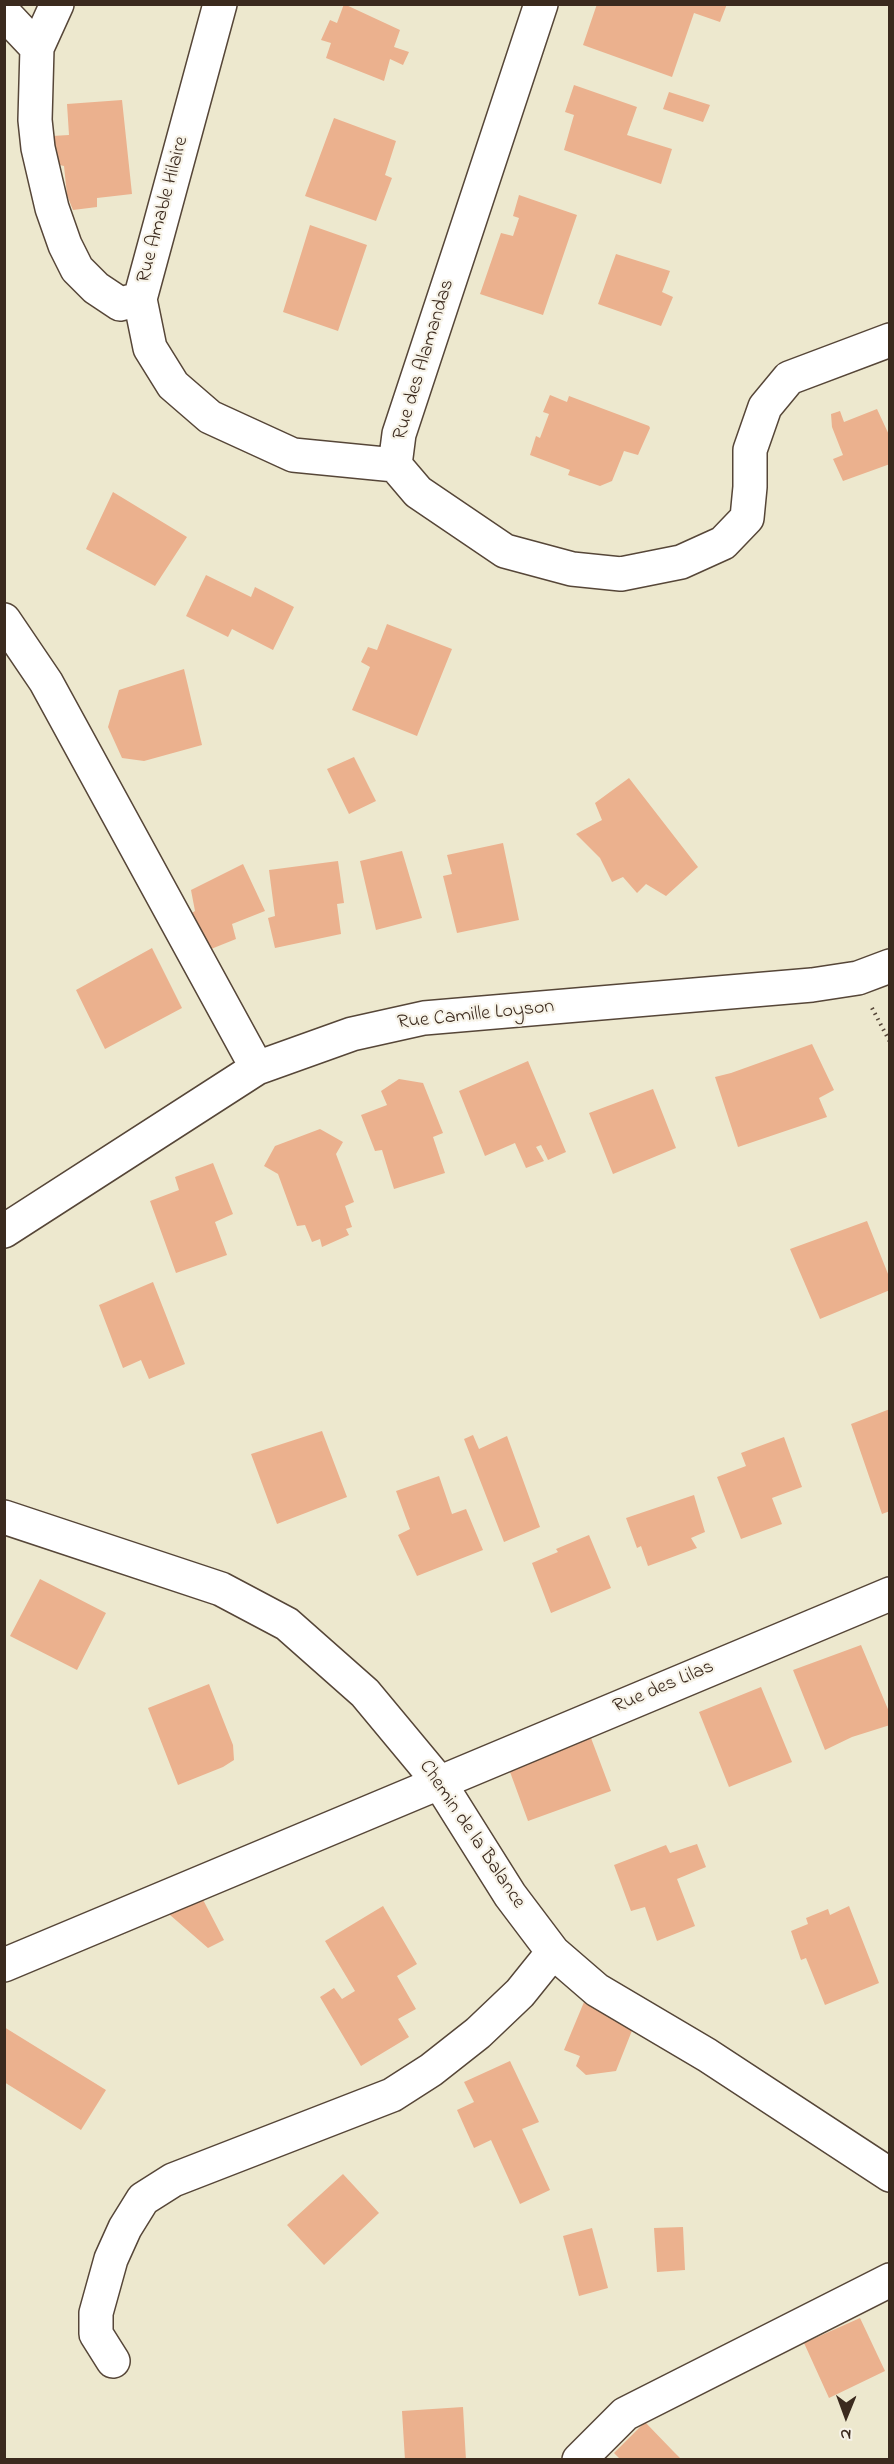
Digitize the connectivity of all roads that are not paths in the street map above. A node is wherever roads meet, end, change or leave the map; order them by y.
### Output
1 (57, 4) edge
2 (220, 4) edge
3 (541, 4) edge
4 (4, 14) edge
5 (37, 48) junction
6 (140, 299) junction
7 (890, 339) edge
8 (395, 465) junction
9 (4, 620) edge
10 (890, 966) edge
11 (257, 1068) junction
12 (4, 1231) edge
13 (4, 1517) edge
14 (890, 1594) edge
15 (439, 1782) junction
16 (553, 1952) junction
17 (4, 1965) edge
18 (890, 2175) edge
19 (890, 2280) edge
20 (113, 2361) dead end
21 (579, 2460) edge

1 - 5 street
2 - 6 street, Rue Amable Hilaire
3 - 8 street, Rue des Alamandas
4 - 5 street
5 - 6 street
6 - 8 street, Rue Amable Hilaire
7 - 8 street, Rue des Alamandas
9 - 11 street
10 - 11 street, Rue Camille Loyson
11 - 12 street, Rue Camille Loyson
13 - 15 street, Chemin de la Balance
14 - 15 street, Rue des Lilas
15 - 16 street, Chemin de la Balance
15 - 17 street, Rue des Lilas
16 - 18 street, Chemin de la Balance
16 - 20 street
19 - 21 street

